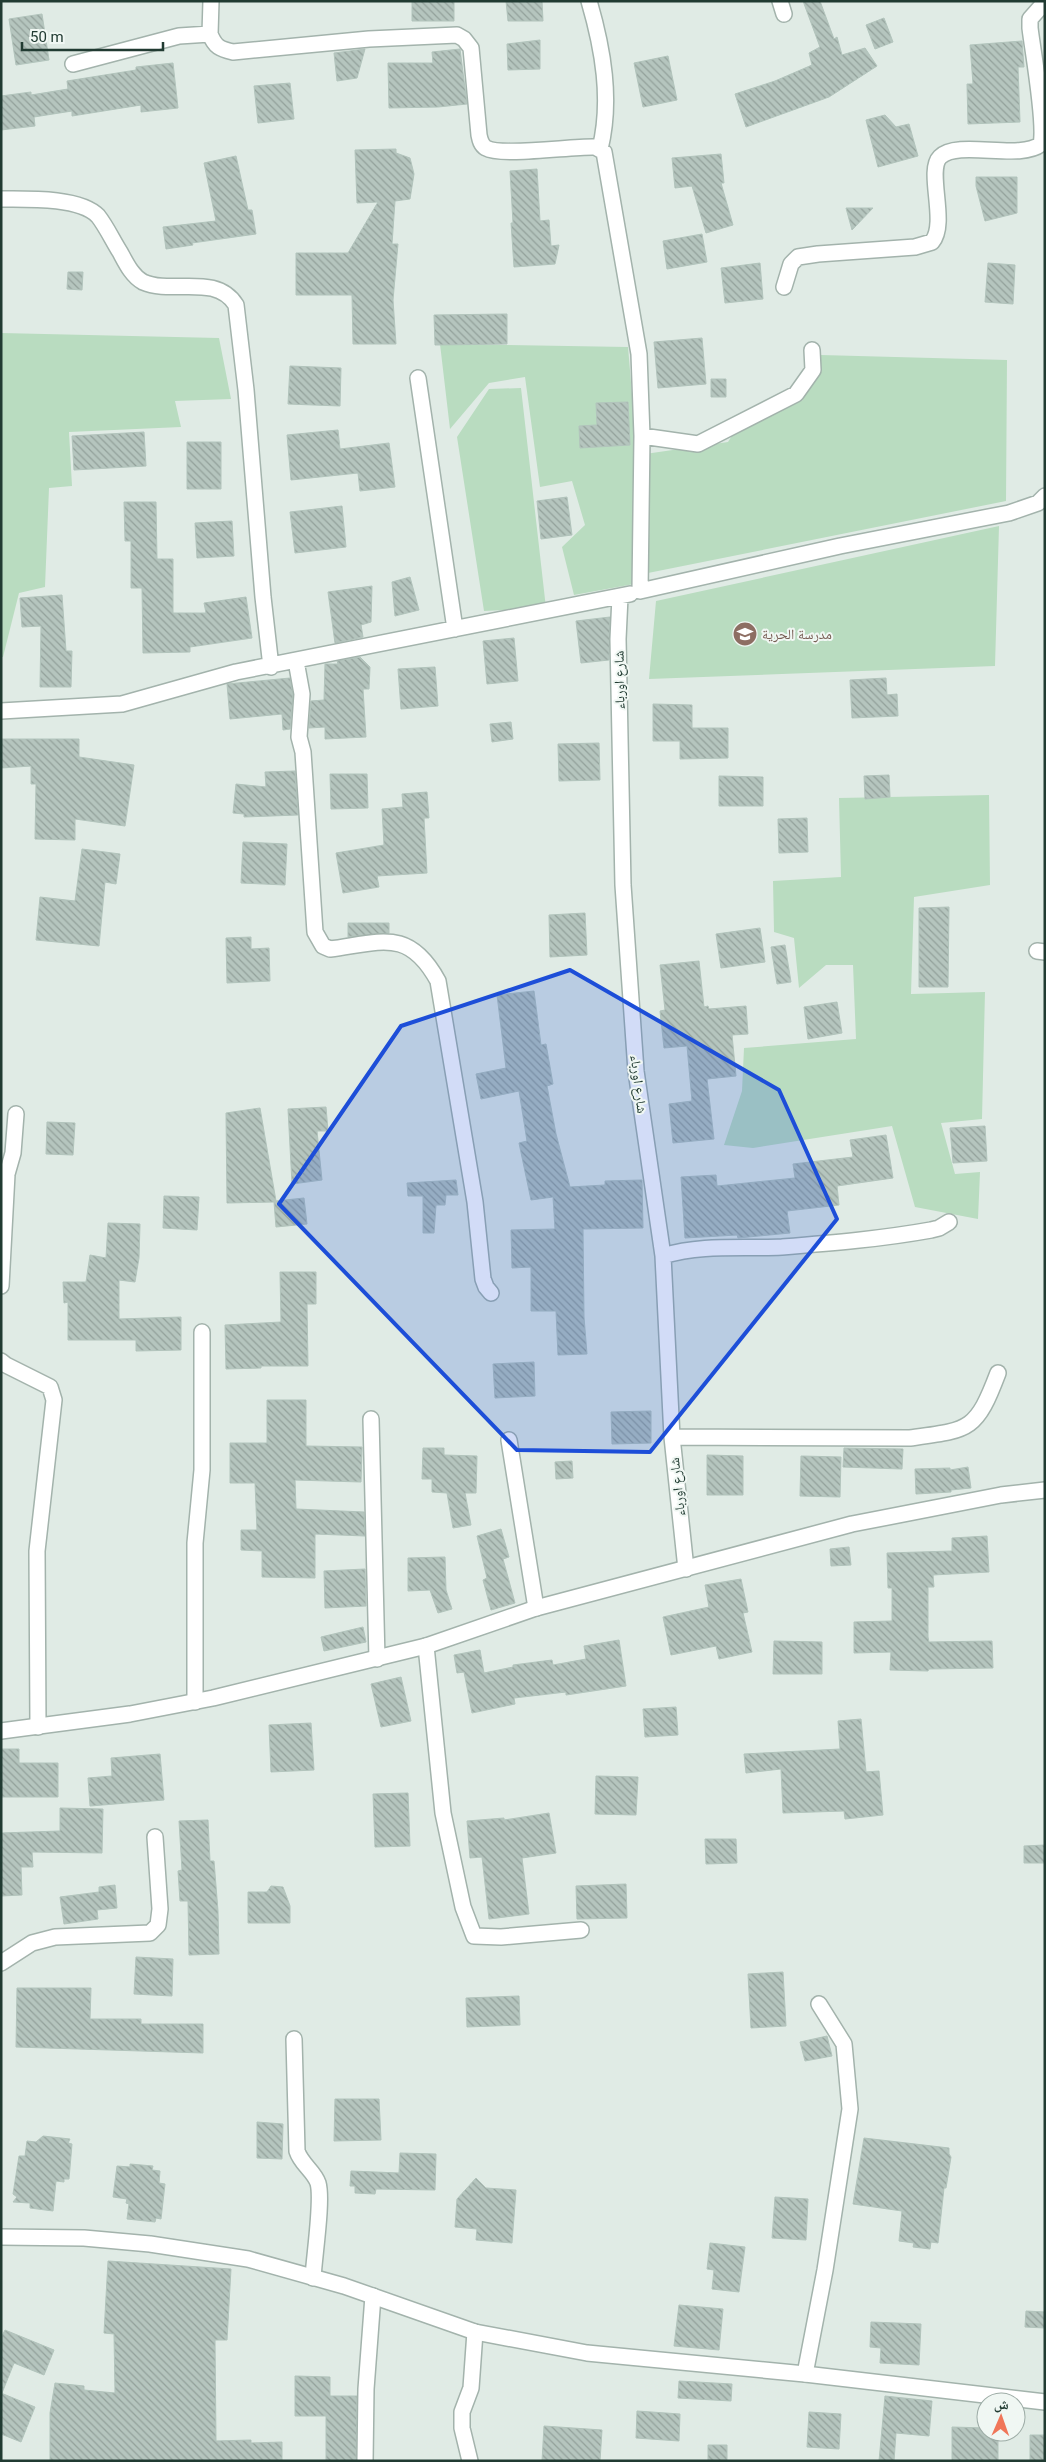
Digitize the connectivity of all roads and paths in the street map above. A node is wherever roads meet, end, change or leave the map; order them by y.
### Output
1 (211, 1) edge
2 (589, 1) edge
3 (1045, 2) edge
4 (1038, 18) edge
5 (210, 34) junction
6 (73, 64) dead end
7 (600, 149) junction
8 (1, 199) edge
9 (784, 287) dead end
10 (812, 350) dead end
11 (418, 378) dead end
12 (642, 436) junction
13 (1045, 496) edge
14 (640, 591) junction
15 (620, 597) junction
16 (456, 629) junction
17 (296, 661) junction
18 (271, 667) junction
19 (1, 711) edge
20 (16, 1114) dead end
21 (949, 1222) dead end
22 (664, 1256) junction
23 (1, 1286) edge
24 (491, 1293) dead end
25 (202, 1332) dead end
26 (1, 1361) edge
27 (998, 1373) dead end
28 (371, 1419) dead end
29 (672, 1437) junction
30 (509, 1440) dead end
31 (1045, 1490) edge
32 (686, 1570) junction
33 (536, 1608) junction
34 (426, 1646) junction
35 (377, 1659) junction
36 (195, 1702) junction
37 (38, 1727) junction
38 (1, 1731) edge
39 (155, 1837) dead end
40 (581, 1930) dead end
41 (1, 1962) edge
42 (819, 2004) dead end
43 (294, 2039) dead end
44 (1, 2237) edge
45 (313, 2278) junction
46 (373, 2296) junction
47 (476, 2332) junction
48 (805, 2374) junction
49 (1045, 2402) edge
50 (365, 2461) edge
51 (470, 2461) edge

1 - 5 street
2 - 7 street
3 - 4 street
4 - 9 street
5 - 6 street
5 - 7 street
7 - 12 street
8 - 18 street
10 - 12 street
11 - 16 street
12 - 14 street
13 - 14 street
14 - 15 street
15 - 16 street
15 - 22 street, شارع اورباء
16 - 17 street
17 - 18 street
17 - 24 street
18 - 19 street
20 - 23 street
21 - 22 street
22 - 29 street, شارع اورباء
25 - 36 street
26 - 37 street
27 - 29 street
28 - 35 street
29 - 32 street, شارع اورباء
30 - 33 street
31 - 32 street
32 - 33 street
33 - 34 street
34 - 35 street
34 - 40 street
35 - 36 street
36 - 37 street
37 - 38 street
39 - 41 street
42 - 48 street
43 - 45 street
44 - 45 street
45 - 46 street
46 - 47 street
46 - 50 street
47 - 48 street
47 - 51 street
48 - 49 street

